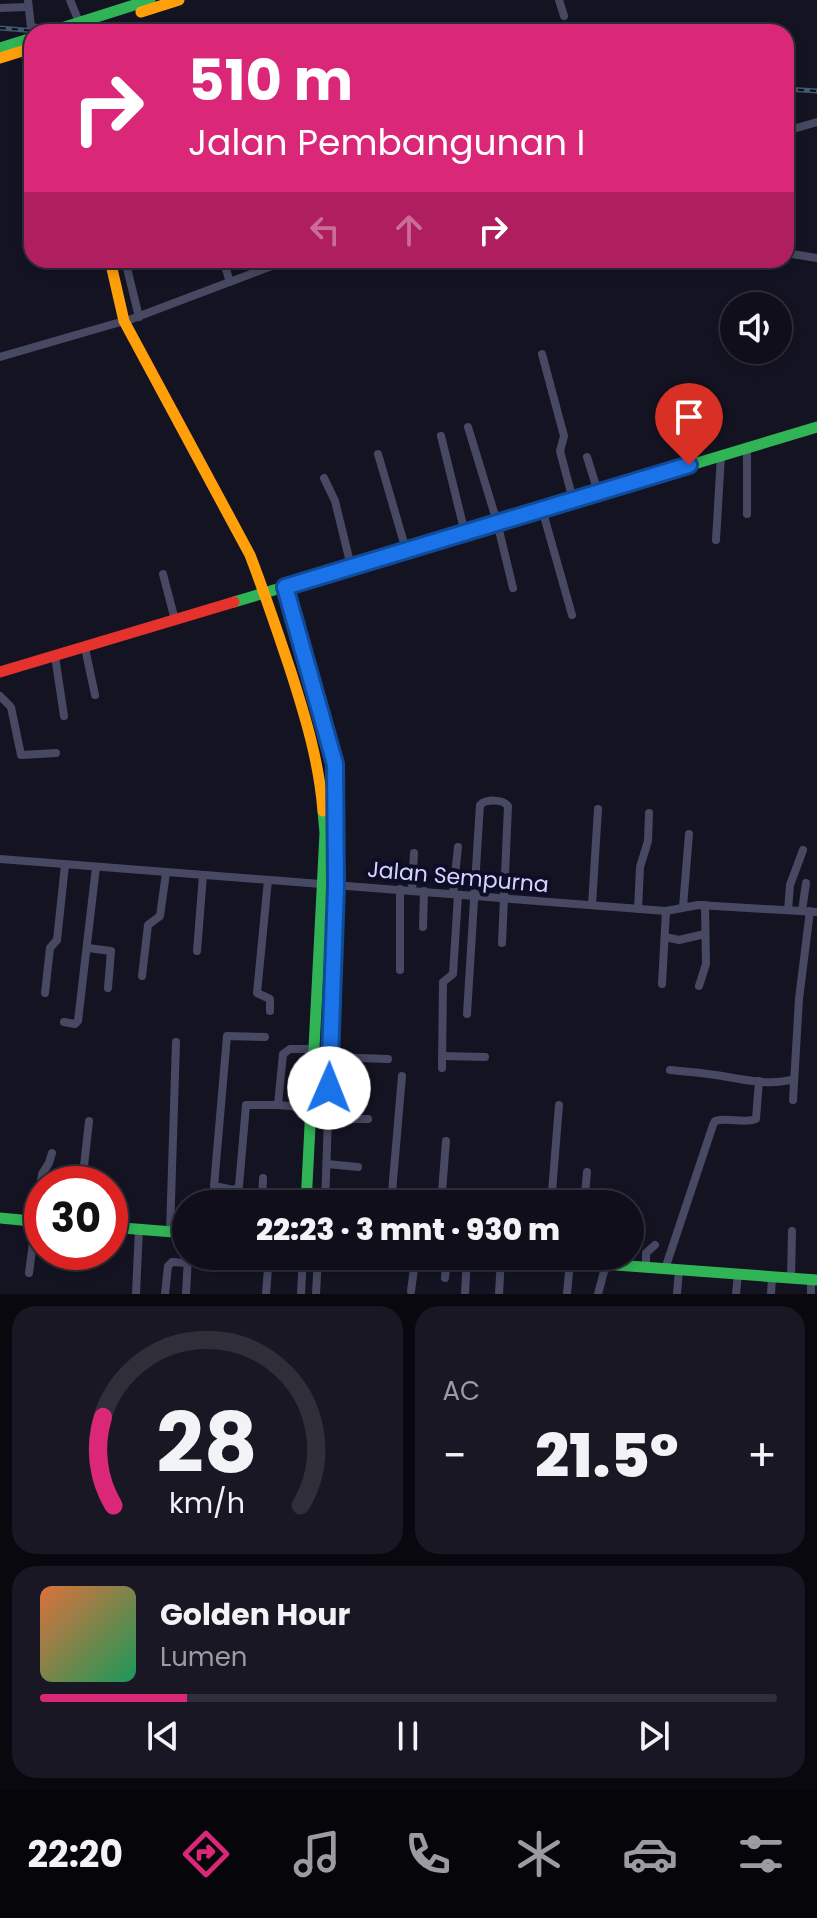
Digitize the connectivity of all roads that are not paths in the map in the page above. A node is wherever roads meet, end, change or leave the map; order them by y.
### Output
1 (70, 0) edge
2 (150, 0) edge
3 (179, 0) edge
4 (559, 0) edge
5 (28, 3) edge
6 (130, 3) edge
7 (0, 8) edge
8 (564, 16) dead end
9 (32, 24) edge
10 (78, 24) edge
11 (85, 24) edge
12 (90, 24) edge
13 (24, 40) edge
14 (0, 48) edge
15 (24, 50) edge
16 (0, 58) edge
17 (817, 122) edge
18 (794, 129) edge
19 (794, 254) edge
20 (817, 258) edge
21 (113, 268) edge
22 (126, 268) edge
23 (226, 268) edge
24 (267, 268) edge
25 (230, 282) junction
26 (132, 319) junction
27 (542, 354) dead end
28 (0, 357) edge
29 (468, 427) dead end
30 (817, 427) edge
31 (441, 436) dead end
32 (747, 448) junction
33 (378, 454) dead end
34 (721, 455) junction
35 (587, 457) dead end
36 (324, 478) dead end
37 (598, 492) junction
38 (573, 500) junction
39 (542, 509) junction
40 (747, 514) dead end
41 (497, 522) junction
42 (465, 533) junction
43 (716, 540) dead end
44 (406, 550) junction
45 (351, 566) junction
46 (163, 574) dead end
47 (513, 588) dead end
48 (274, 591) junction
49 (572, 615) dead end
50 (175, 620) junction
51 (85, 648) junction
52 (55, 656) junction
53 (0, 672) edge
54 (95, 695) dead end
55 (0, 696) edge
56 (64, 716) dead end
57 (56, 753) dead end
58 (598, 809) dead end
59 (649, 813) dead end
60 (689, 834) dead end
61 (458, 847) dead end
62 (803, 850) dead end
63 (414, 853) dead end
64 (0, 859) edge
65 (65, 865) junction
66 (96, 867) junction
67 (166, 873) junction
68 (203, 875) junction
69 (268, 880) junction
70 (806, 883) dead end
71 (330, 885) junction
72 (400, 889) junction
73 (412, 890) junction
74 (424, 891) junction
75 (455, 895) junction
76 (472, 896) junction
77 (505, 900) junction
78 (592, 905) junction
79 (705, 905) junction
80 (683, 907) junction
81 (638, 909) junction
82 (788, 910) junction
83 (666, 911) junction
84 (810, 911) edge
85 (423, 927) dead end
86 (705, 934) junction
87 (665, 937) junction
88 (502, 943) dead end
89 (88, 948) junction
90 (197, 951) dead end
91 (400, 970) dead end
92 (142, 976) dead end
93 (662, 984) dead end
94 (699, 986) dead end
95 (108, 988) dead end
96 (45, 993) dead end
97 (324, 1010) junction
98 (270, 1011) dead end
99 (467, 1014) dead end
100 (64, 1022) dead end
101 (265, 1037) dead end
102 (176, 1042) dead end
103 (315, 1049) junction
104 (443, 1056) junction
105 (329, 1057) junction
106 (485, 1057) dead end
107 (388, 1059) dead end
108 (442, 1068) dead end
109 (670, 1070) dead end
110 (402, 1076) dead end
111 (794, 1079) junction
112 (759, 1081) junction
113 (793, 1100) dead end
114 (278, 1105) junction
115 (559, 1105) dead end
116 (312, 1108) junction
117 (329, 1119) junction
118 (368, 1119) dead end
119 (89, 1121) dead end
120 (446, 1141) dead end
121 (52, 1153) dead end
122 (327, 1164) junction
123 (46, 1166) edge
124 (84, 1166) edge
125 (358, 1167) dead end
126 (587, 1172) dead end
127 (263, 1178) dead end
128 (234, 1190) joint
129 (263, 1190) edge
130 (307, 1190) edge
131 (326, 1190) edge
132 (392, 1190) edge
133 (442, 1190) edge
134 (552, 1190) edge
135 (585, 1190) edge
136 (0, 1218) edge
137 (24, 1220) edge
138 (128, 1228) edge
139 (139, 1229) junction
140 (792, 1231) dead end
141 (170, 1232) joint
142 (655, 1245) dead end
143 (172, 1262) edge
144 (646, 1267) joint
145 (665, 1269) junction
146 (679, 1269) junction
147 (30, 1270) edge
148 (187, 1270) edge
149 (268, 1270) edge
150 (302, 1270) edge
151 (317, 1270) edge
152 (414, 1270) edge
153 (446, 1270) edge
154 (466, 1270) edge
155 (504, 1270) edge
156 (571, 1270) edge
157 (606, 1270) edge
158 (29, 1273) dead end
159 (738, 1274) junction
160 (772, 1277) junction
161 (445, 1278) dead end
162 (791, 1278) junction
163 (814, 1280) edge
164 (411, 1291) dead end
165 (136, 1294) edge
166 (165, 1294) edge
167 (186, 1294) edge
168 (266, 1294) edge
169 (301, 1294) edge
170 (316, 1294) edge
171 (465, 1294) edge
172 (499, 1294) edge
173 (567, 1294) edge
174 (598, 1294) edge
175 (677, 1294) edge
176 (736, 1294) edge
177 (771, 1294) edge
178 (811, 1294) edge

1 - 10 street
2 - 6 main road
3 - 12 main road
4 - 8 street
5 - 7 street
5 - 9 street
6 - 11 main road
13 - 14 main road
15 - 16 main road
17 - 18 street
19 - 20 street
21 - 26 main road
22 - 26 street
23 - 25 street
24 - 25 street
25 - 26 street
26 - 28 street
26 - 48 main road
27 - 38 street
29 - 41 street
30 - 32 main road
31 - 42 street
32 - 34 main road
32 - 40 street
33 - 44 street
34 - 37 main road
34 - 43 street
35 - 37 street
36 - 45 street
37 - 38 main road
38 - 39 main road
39 - 41 main road
39 - 49 street
41 - 42 main road
41 - 47 street
42 - 44 main road
44 - 45 main road
45 - 48 main road
46 - 50 street
48 - 50 main road
48 - 71 main road
48 - 71 street
50 - 51 main road
51 - 52 main road
51 - 54 street
52 - 53 main road
52 - 56 street
55 - 57 street
58 - 78 street
59 - 81 street
60 - 80 street
61 - 75 street
62 - 82 street
63 - 73 street
64 - 65 street, Jalan Sempurna
65 - 66 street, Jalan Sempurna
65 - 96 street
66 - 67 street, Jalan Sempurna
66 - 89 street
67 - 68 street, Jalan Sempurna
67 - 92 street
68 - 69 street, Jalan Sempurna
68 - 90 street
69 - 71 street, Jalan Sempurna
69 - 98 street
70 - 84 street
71 - 72 street, Jalan Sempurna
71 - 97 main road
72 - 73 street, Jalan Sempurna
72 - 91 street
73 - 74 street, Jalan Sempurna
74 - 75 street, Jalan Sempurna
74 - 85 street
75 - 76 street, Jalan Sempurna
75 - 104 street
76 - 77 street, Jalan Sempurna
76 - 77 street
76 - 99 street
77 - 78 street, Jalan Sempurna
77 - 88 street
78 - 81 street, Jalan Sempurna
79 - 80 street, Jalan Sempurna
79 - 82 street, Jalan Sempurna
79 - 86 street
80 - 83 street, Jalan Sempurna
81 - 83 street, Jalan Sempurna
82 - 84 street, Jalan Sempurna
83 - 87 street
84 - 111 street
86 - 87 street
86 - 94 street
87 - 93 street
89 - 95 street
89 - 100 street
97 - 103 main road
97 - 105 street
101 - 128 street
102 - 141 street
103 - 114 street
103 - 116 main road
104 - 106 street
104 - 108 street
105 - 107 street
105 - 117 street
109 - 112 street
110 - 132 street
111 - 112 street
111 - 113 street
112 - 145 street
114 - 116 street
114 - 128 street
115 - 134 street
116 - 130 main road
117 - 118 street
117 - 122 street
119 - 124 street
120 - 133 street
121 - 123 street
122 - 125 street
122 - 131 street
126 - 135 street
127 - 129 street
136 - 137 main road
138 - 139 main road
139 - 141 main road
139 - 165 street
140 - 162 street
142 - 144 street
143 - 166 street
144 - 145 main road
145 - 146 main road
146 - 159 main road
146 - 175 street
147 - 158 street
148 - 167 street
149 - 168 street
150 - 169 street
151 - 170 street
152 - 164 street
153 - 161 street
154 - 171 street
155 - 172 street
156 - 173 street
157 - 174 street
159 - 160 main road
159 - 176 street
160 - 162 main road
160 - 177 street
162 - 163 main road
163 - 178 street

